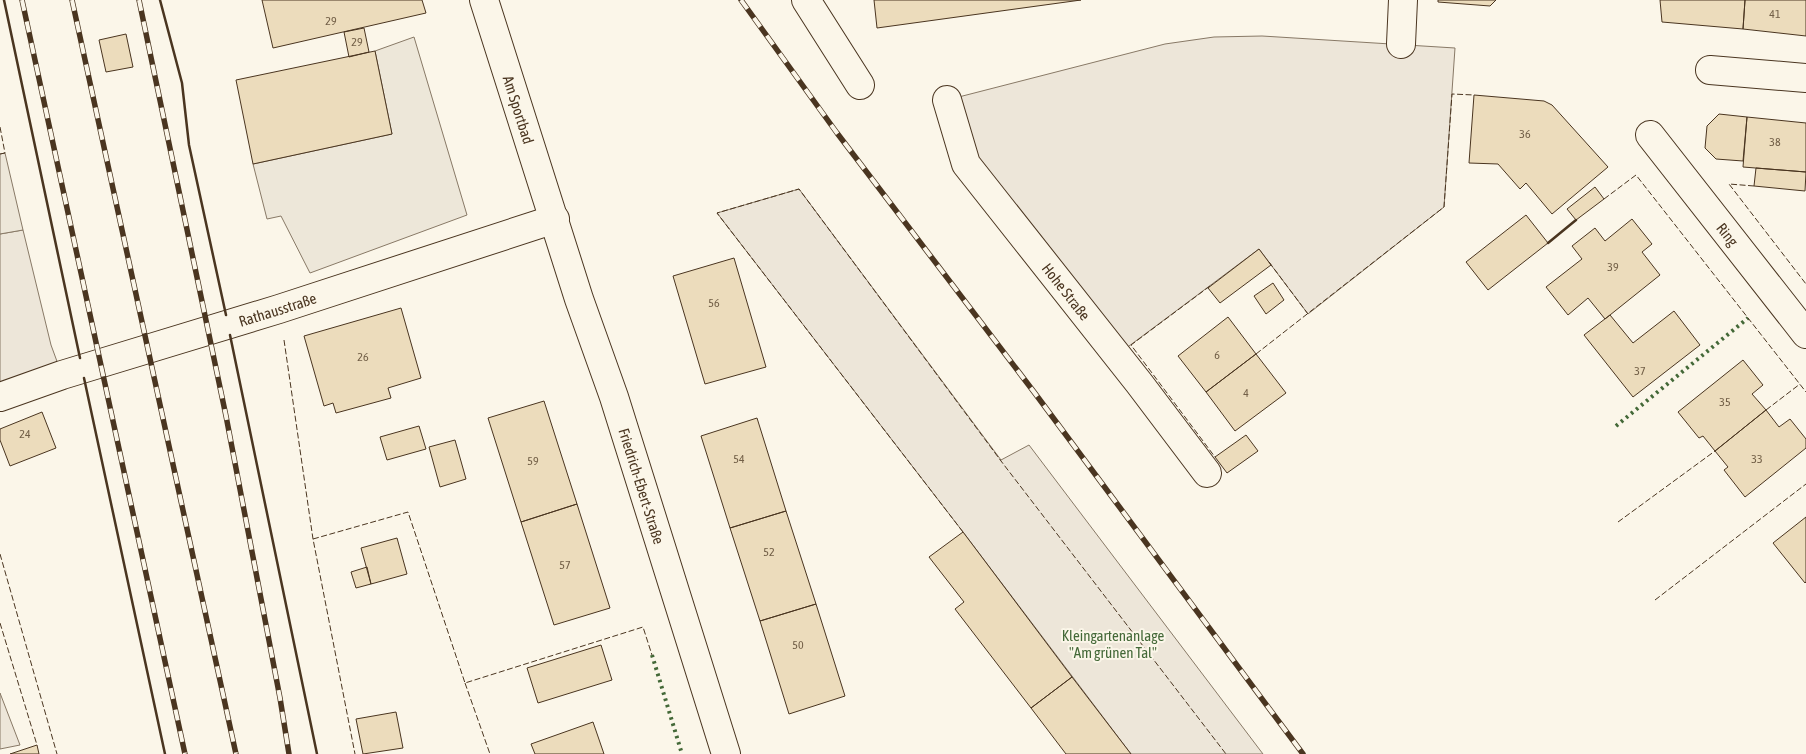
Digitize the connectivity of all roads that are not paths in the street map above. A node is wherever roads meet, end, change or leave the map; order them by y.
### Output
1 (484, 0) edge
2 (806, 0) edge
3 (1403, 0) edge
4 (1401, 44) dead end
5 (1710, 70) dead end
6 (1806, 78) edge
7 (860, 85) dead end
8 (947, 100) dead end
9 (1650, 135) dead end
10 (555, 219) junction
11 (1806, 334) edge
12 (0, 398) edge
13 (1207, 473) dead end
14 (726, 754) edge

1 - 10 street, Am Sportbad
2 - 7 street
3 - 4 street
5 - 6 street
8 - 13 street, Hohe Straße
9 - 11 street, Ring
10 - 12 street, Rathausstraße
10 - 14 street, Friedrich-Ebert-Straße

